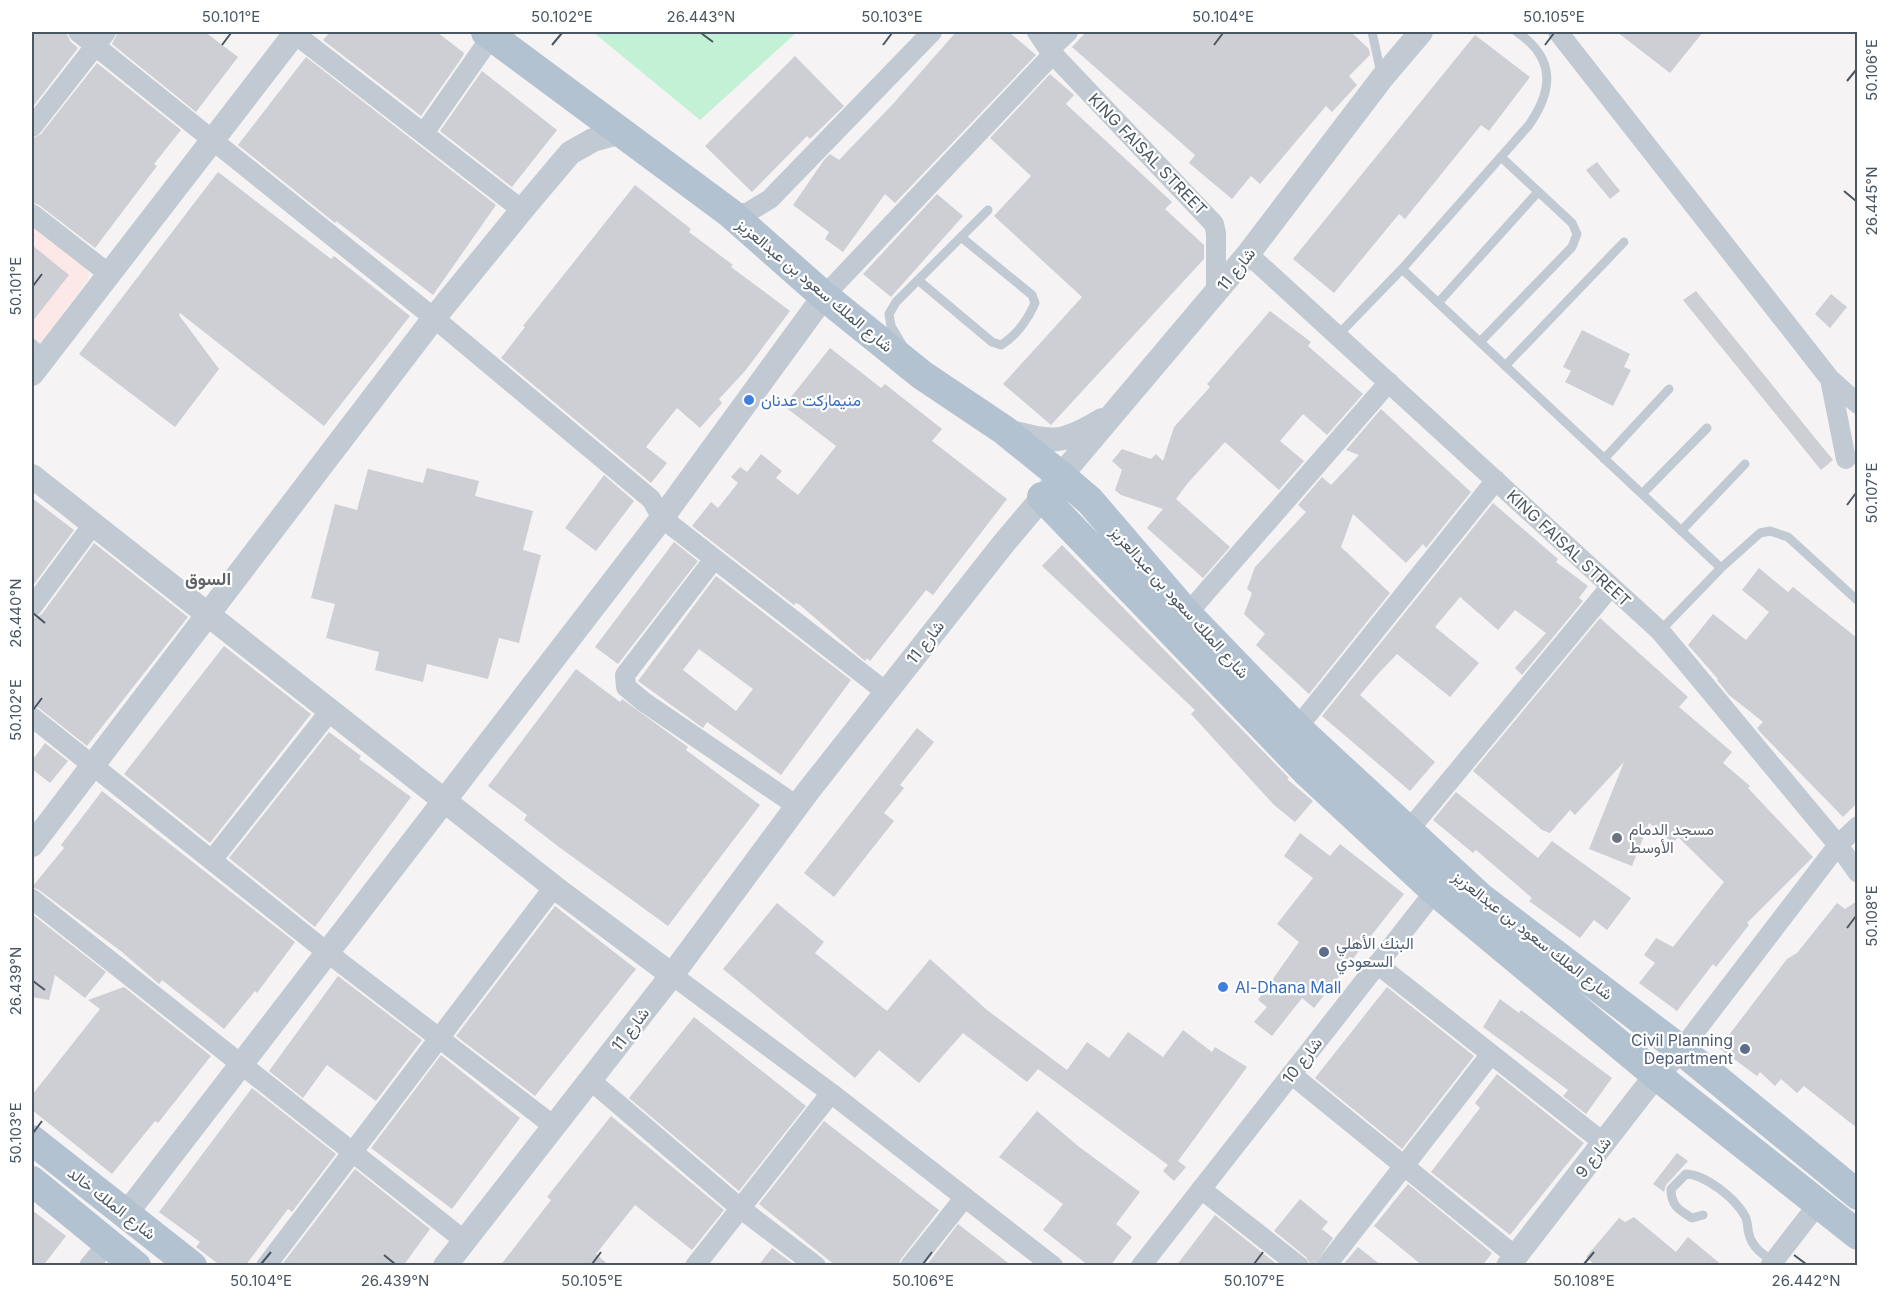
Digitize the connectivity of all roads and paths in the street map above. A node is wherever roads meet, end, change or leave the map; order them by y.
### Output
1 (78, 32) edge
2 (932, 32) edge
3 (1038, 32) edge
4 (1068, 32) edge
5 (1372, 32) edge
6 (1421, 32) edge
7 (1517, 32) edge
8 (1558, 32) edge
9 (295, 33) edge
10 (489, 34) edge
11 (100, 39) edge
12 (1051, 52) junction
13 (1382, 78) junction
14 (32, 126) edge
15 (622, 132) junction
16 (424, 133) junction
17 (212, 142) junction
18 (1501, 157) junction
19 (1538, 192) junction
20 (522, 210) junction
21 (988, 210) dead end
22 (730, 213) junction
23 (32, 214) edge
24 (961, 237) junction
25 (1624, 242) dead end
26 (1248, 254) junction
27 (1402, 269) junction
28 (109, 274) junction
29 (918, 280) junction
30 (1216, 293) junction
31 (824, 296) junction
32 (1438, 303) junction
33 (434, 318) junction
34 (1338, 335) junction
35 (1480, 342) junction
36 (36, 358) edge
37 (1505, 366) junction
38 (922, 375) junction
39 (1830, 379) junction
40 (1389, 382) junction
41 (1669, 390) dead end
42 (1857, 404) edge
43 (1116, 411) junction
44 (1707, 428) dead end
45 (1004, 430) junction
46 (1604, 459) junction
47 (1846, 459) dead end
48 (1745, 464) dead end
49 (32, 476) edge
50 (1496, 480) junction
51 (1052, 487) junction
52 (1642, 494) junction
53 (662, 518) junction
54 (94, 523) junction
55 (1682, 531) junction
56 (714, 559) junction
57 (1720, 568) junction
58 (1611, 586) junction
59 (1857, 601) edge
60 (32, 607) edge
61 (1187, 614) junction
62 (208, 616) junction
63 (1660, 631) junction
64 (886, 692) junction
65 (330, 711) junction
66 (32, 717) edge
67 (1297, 728) junction
68 (93, 765) junction
69 (446, 802) junction
70 (797, 806) junction
71 (1857, 826) edge
72 (1408, 831) junction
73 (32, 845) edge
74 (1838, 845) junction
75 (212, 860) junction
76 (1857, 873) edge
77 (555, 887) junction
78 (1435, 891) junction
79 (1481, 898) junction
80 (32, 899) edge
81 (328, 953) junction
82 (1377, 964) junction
83 (672, 975) junction
84 (439, 1038) junction
85 (1681, 1050) junction
86 (1491, 1054) junction
87 (240, 1066) junction
88 (1291, 1074) junction
89 (1656, 1075) junction
90 (590, 1080) junction
91 (831, 1093) junction
92 (555, 1127) junction
93 (32, 1140) edge
94 (1604, 1143) junction
95 (352, 1153) junction
96 (1403, 1166) junction
97 (32, 1181) edge
98 (1201, 1189) junction
99 (1857, 1195) edge
100 (965, 1197) junction
101 (1818, 1204) junction
102 (740, 1208) junction
103 (126, 1214) junction
104 (1703, 1215) dead end
105 (1857, 1235) edge
106 (465, 1241) junction
107 (109, 1242) junction
108 (1512, 1261) edge
109 (1771, 1263) edge
110 (89, 1266) edge
111 (136, 1266) edge
112 (192, 1266) edge
113 (266, 1266) edge
114 (445, 1266) edge
115 (695, 1266) edge
116 (816, 1266) edge
117 (910, 1266) edge
118 (1053, 1266) edge
119 (1141, 1266) edge
120 (1299, 1266) edge
121 (1326, 1266) edge

1 - 11 street
2 - 22 street
3 - 12 street, KING FAISAL STREET
4 - 12 street
5 - 13 lane
6 - 13 street, شارع 11
7 - 18 lane
8 - 39 street
9 - 16 street
9 - 17 street
10 - 15 main road, شارع الملك سعود بن عبدالعزيز
10 - 16 street
11 - 14 street
11 - 17 street
12 - 30 street, KING FAISAL STREET
12 - 31 street
13 - 26 street, شارع 11
15 - 20 street
15 - 22 main road, شارع الملك سعود بن عبدالعزيز
16 - 20 street
17 - 28 street
17 - 33 street
18 - 19 lane
18 - 27 lane
19 - 32 lane
19 - 35 lane
20 - 33 street
21 - 24 lane
22 - 31 main road, شارع الملك سعود بن عبدالعزيز
23 - 28 street
24 - 29 lane
24 - 29 lane
25 - 37 lane
26 - 30 street, شارع 11
26 - 34 street, KING FAISAL STREET
27 - 32 lane
27 - 34 lane
28 - 36 street
29 - 38 lane
30 - 43 street, شارع 11
31 - 38 main road, شارع الملك سعود بن عبدالعزيز
31 - 53 street
32 - 35 lane
33 - 53 street
33 - 62 street
34 - 40 street, KING FAISAL STREET
35 - 37 lane
37 - 46 lane
38 - 45 main road, شارع الملك سعود بن عبدالعزيز
39 - 42 street
39 - 47 street
40 - 50 street, KING FAISAL STREET
40 - 61 street
41 - 46 lane
43 - 45 street
43 - 51 street, شارع 11
44 - 52 lane
45 - 51 main road, شارع الملك سعود بن عبدالعزيز
46 - 52 lane
48 - 55 lane
49 - 54 street
50 - 58 street, KING FAISAL STREET
50 - 67 street
51 - 61 main road, شارع الملك سعود بن عبدالعزيز
51 - 64 street, شارع 11
51 - 78 main road, شارع الملك سعود بن عبدالعزيز
52 - 55 lane
53 - 56 street
53 - 69 street
54 - 60 street
54 - 62 street
55 - 57 lane
56 - 64 street
56 - 70 street
57 - 59 lane
57 - 63 lane
58 - 63 street, KING FAISAL STREET
58 - 72 street
61 - 67 main road, شارع الملك سعود بن عبدالعزيز
62 - 65 street
62 - 68 street
63 - 74 street, KING FAISAL STREET
64 - 70 street, شارع 11
65 - 69 street
65 - 75 street
66 - 68 street
67 - 72 main road, شارع الملك سعود بن عبدالعزيز
68 - 73 street
68 - 75 street
69 - 77 street
69 - 81 street
70 - 83 street, شارع 11
71 - 74 street
72 - 79 main road, شارع الملك سعود بن عبدالعزيز
74 - 76 street, KING FAISAL STREET
74 - 85 street
75 - 81 street
77 - 83 street
77 - 84 street
78 - 79 street
78 - 82 street, شارع 10
78 - 89 main road, شارع الملك سعود بن عبدالعزيز
79 - 85 main road, شارع الملك سعود بن عبدالعزيز
80 - 87 street
81 - 84 street
81 - 87 street
82 - 86 street
82 - 88 street, شارع 10
83 - 90 street, شارع 11
83 - 91 street
84 - 92 street
84 - 95 street
85 - 89 street, شارع 9
85 - 99 main road, شارع الملك سعود بن عبدالعزيز
86 - 94 street
86 - 96 street
87 - 95 street
87 - 103 street
88 - 96 street
88 - 98 street, شارع 10
89 - 94 street, شارع 9
89 - 101 main road, شارع الملك سعود بن عبدالعزيز
90 - 92 street, شارع 11
90 - 102 street
91 - 100 street
91 - 102 street
92 - 106 street, شارع 11
93 - 103 main road, شارع الملك خالد
94 - 108 street, شارع 9
95 - 106 street
95 - 113 street
96 - 108 street
96 - 121 street
97 - 107 main road, شارع الملك خالد
98 - 119 street, شارع 10
98 - 120 street
100 - 117 street
100 - 118 street
101 - 105 main road, شارع الملك سعود بن عبدالعزيز
101 - 109 street
102 - 115 street
102 - 116 street
103 - 112 main road, شارع الملك خالد
104 - 109 lane
106 - 114 street, شارع 11
107 - 110 street
107 - 111 main road, شارع الملك خالد

